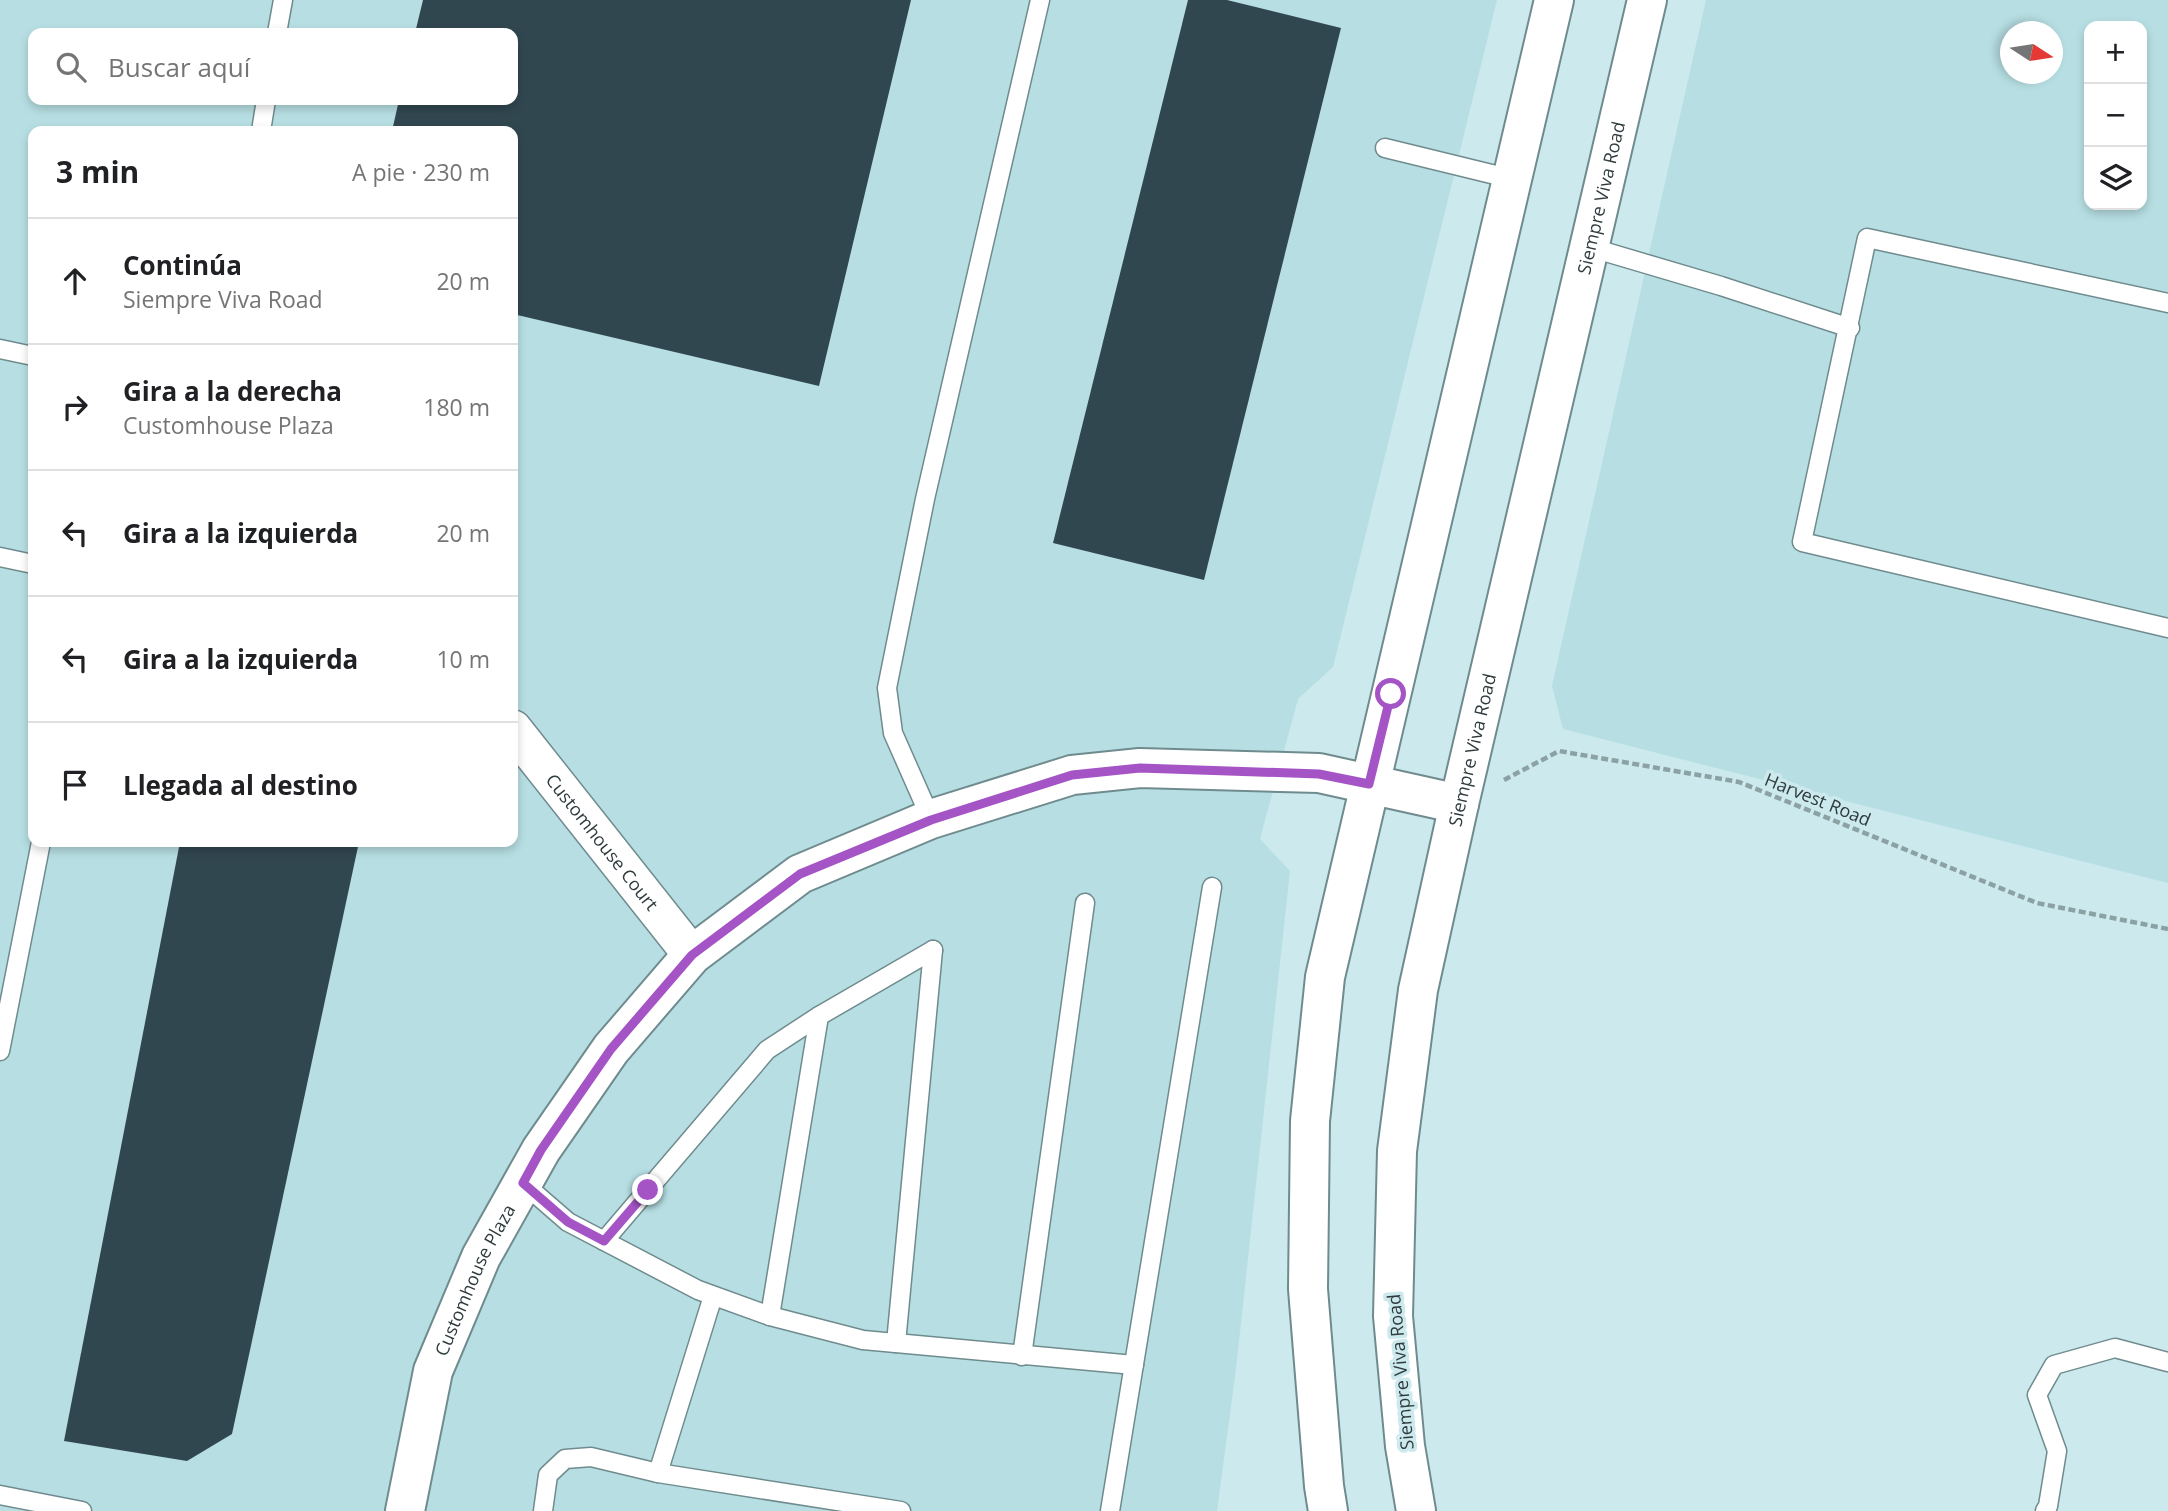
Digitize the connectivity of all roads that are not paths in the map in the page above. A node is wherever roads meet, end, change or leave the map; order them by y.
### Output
1 (283, 0) edge
2 (1040, 0) edge
3 (1554, 0) edge
4 (1647, 0) edge
5 (278, 28) edge
6 (265, 105) edge
7 (262, 126) edge
8 (1385, 148) dead end
9 (1512, 178) junction
10 (1589, 247) junction
11 (2168, 303) edge
12 (1850, 328) junction
13 (0, 349) edge
14 (28, 355) edge
15 (0, 557) edge
16 (28, 563) edge
17 (2168, 628) edge
18 (518, 735) edge
19 (1369, 784) junction
20 (1459, 804) junction
21 (931, 820) junction
22 (40, 847) edge
23 (1212, 887) dead end
24 (1085, 903) dead end
25 (692, 955) junction
26 (820, 1016) junction
27 (0, 1051) edge
28 (523, 1183) junction
29 (604, 1241) junction
30 (713, 1296) junction
31 (771, 1315) junction
32 (896, 1343) junction
33 (1022, 1356) junction
34 (2168, 1362) edge
35 (1134, 1365) junction
36 (658, 1473) junction
37 (0, 1495) edge
38 (82, 1511) edge
39 (405, 1511) edge
40 (543, 1511) edge
41 (901, 1511) edge
42 (1110, 1511) edge
43 (1328, 1511) edge
44 (1416, 1511) edge
45 (2045, 1511) edge

1 - 5 lane
2 - 21 lane
3 - 9 main road
4 - 10 main road, Siempre Viva Road
6 - 7 lane
8 - 9 lane
9 - 19 main road
10 - 12 lane
10 - 20 main road, Siempre Viva Road
11 - 12 lane
12 - 17 lane
13 - 14 lane
15 - 16 lane
18 - 25 street, Customhouse Court
19 - 20 main road, Customhouse Plaza
19 - 21 main road, Customhouse Plaza
19 - 43 main road
20 - 44 main road, Siempre Viva Road
21 - 25 main road, Customhouse Plaza
22 - 27 lane
23 - 35 lane
24 - 33 lane
25 - 28 main road, Customhouse Plaza
26 - 29 lane
26 - 31 lane
26 - 32 lane
28 - 29 lane
28 - 39 main road, Customhouse Plaza
29 - 30 lane
30 - 31 lane
30 - 36 lane
31 - 32 lane
32 - 33 lane
33 - 35 lane
34 - 45 lane
35 - 42 lane
36 - 40 lane
36 - 41 lane
37 - 38 lane

